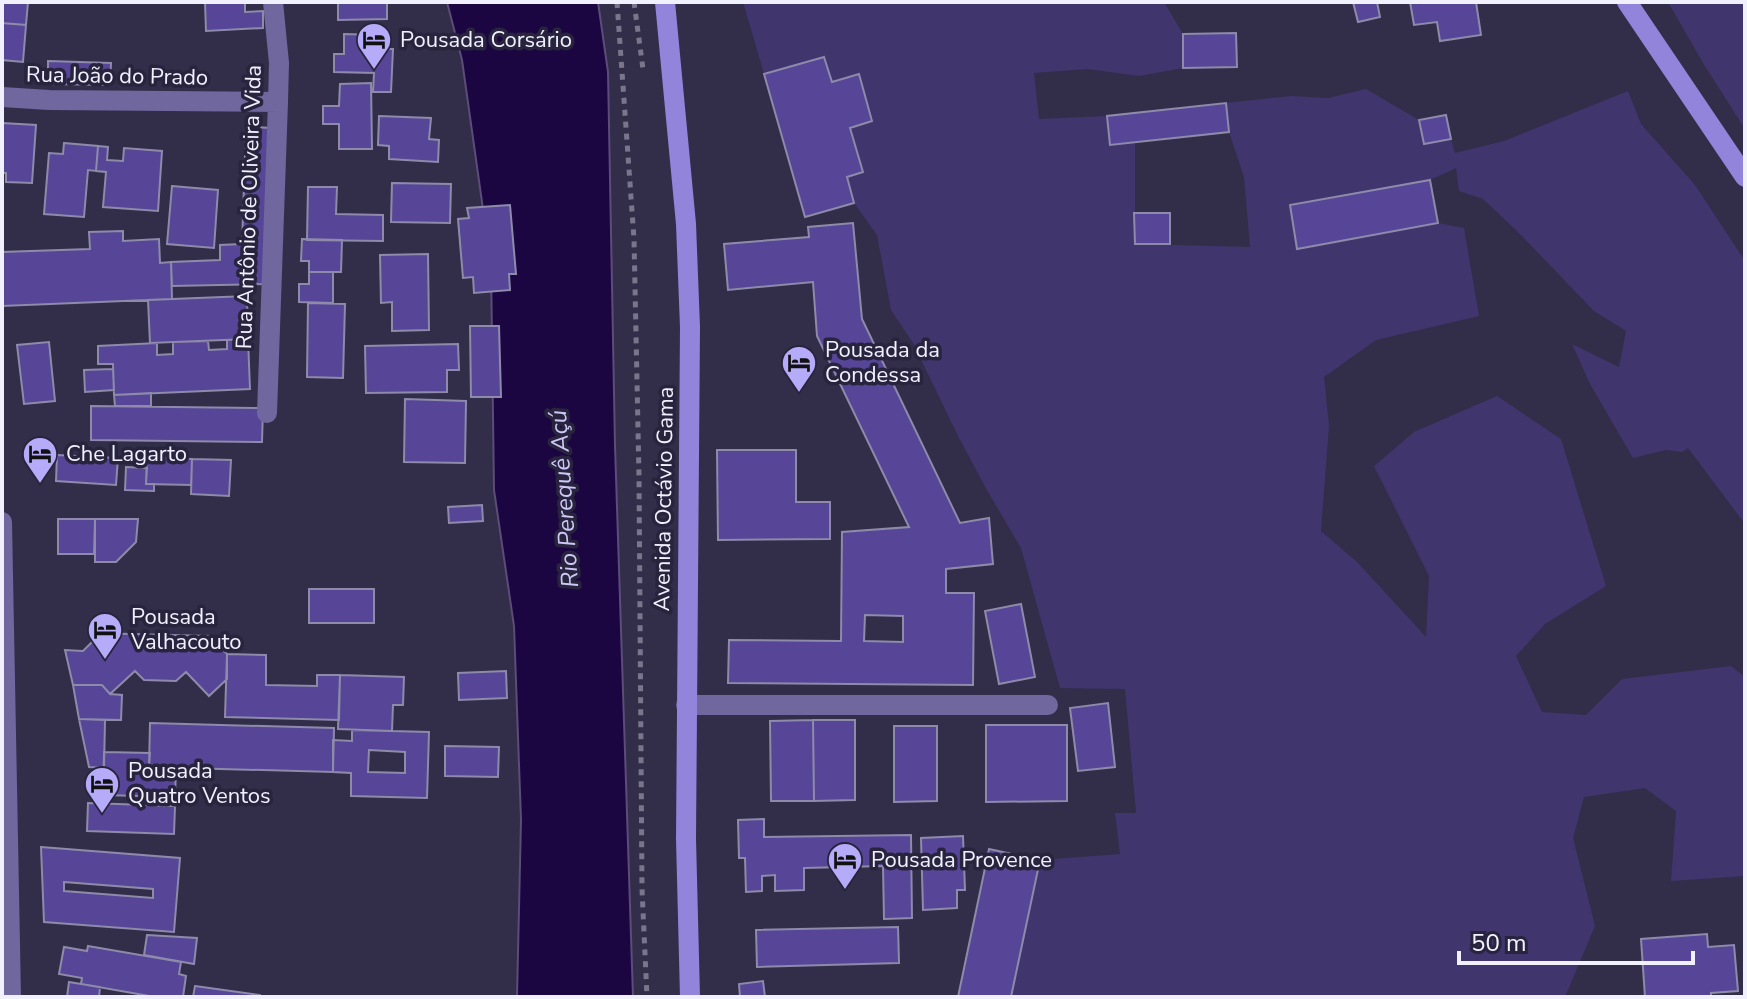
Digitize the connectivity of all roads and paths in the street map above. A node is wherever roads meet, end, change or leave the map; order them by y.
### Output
1 (273, 2) edge
2 (617, 2) edge
3 (634, 2) edge
4 (665, 2) edge
5 (1627, 2) edge
6 (644, 79) dead end
7 (2, 97) edge
8 (278, 102) junction
9 (1745, 177) edge
10 (267, 413) dead end
11 (2, 522) edge
12 (686, 705) junction
13 (1048, 705) dead end
14 (6, 825) edge
15 (11, 997) edge
16 (647, 997) edge
17 (690, 997) edge

1 - 8 street, Rua Antônio de Oliveira Vida
2 - 16 path
3 - 6 path
4 - 12 street, Avenida Octávio Gama
5 - 9 street
7 - 8 street, Rua João do Prado
8 - 10 street, Rua Antônio de Oliveira Vida
11 - 14 street
12 - 13 street
12 - 17 street, Avenida Octávio Gama
14 - 15 street

